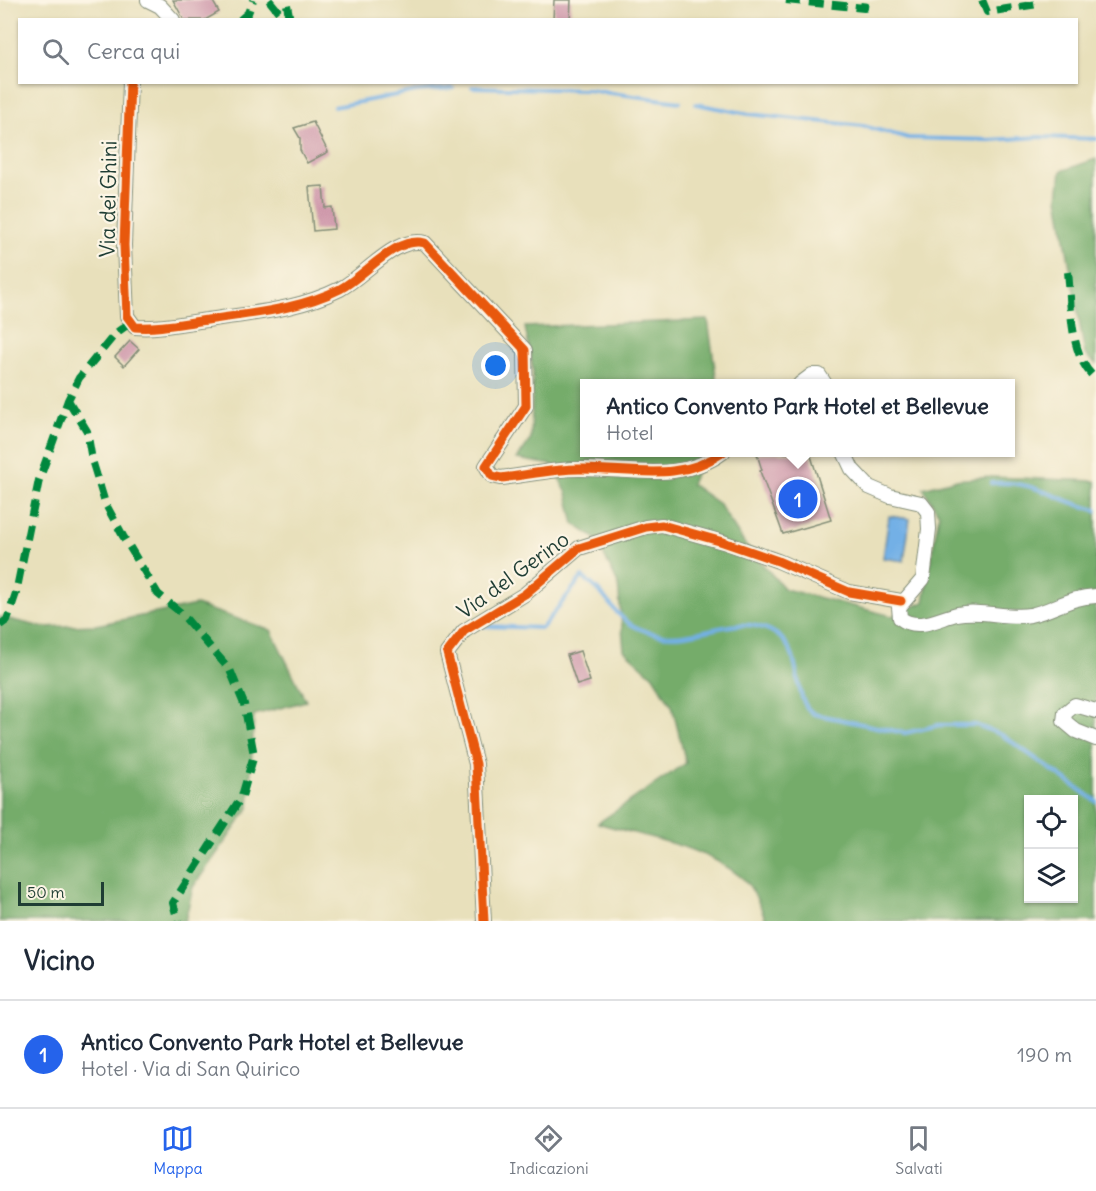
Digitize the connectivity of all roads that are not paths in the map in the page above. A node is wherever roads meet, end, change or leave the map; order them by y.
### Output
1 (148, 0) edge
2 (161, 0) edge
3 (172, 18) edge
4 (172, 18) edge
5 (130, 84) edge
6 (807, 379) edge
7 (822, 379) edge
8 (717, 457) edge
9 (846, 457) edge
10 (1096, 596) edge
11 (901, 601) junction
12 (1096, 711) edge
13 (1096, 739) edge
14 (484, 921) edge

1 - 3 street
2 - 4 street
5 - 8 street, Via dei Ghini
6 - 7 street
9 - 11 street
10 - 11 street
11 - 14 street, Via del Gerino
12 - 13 street

